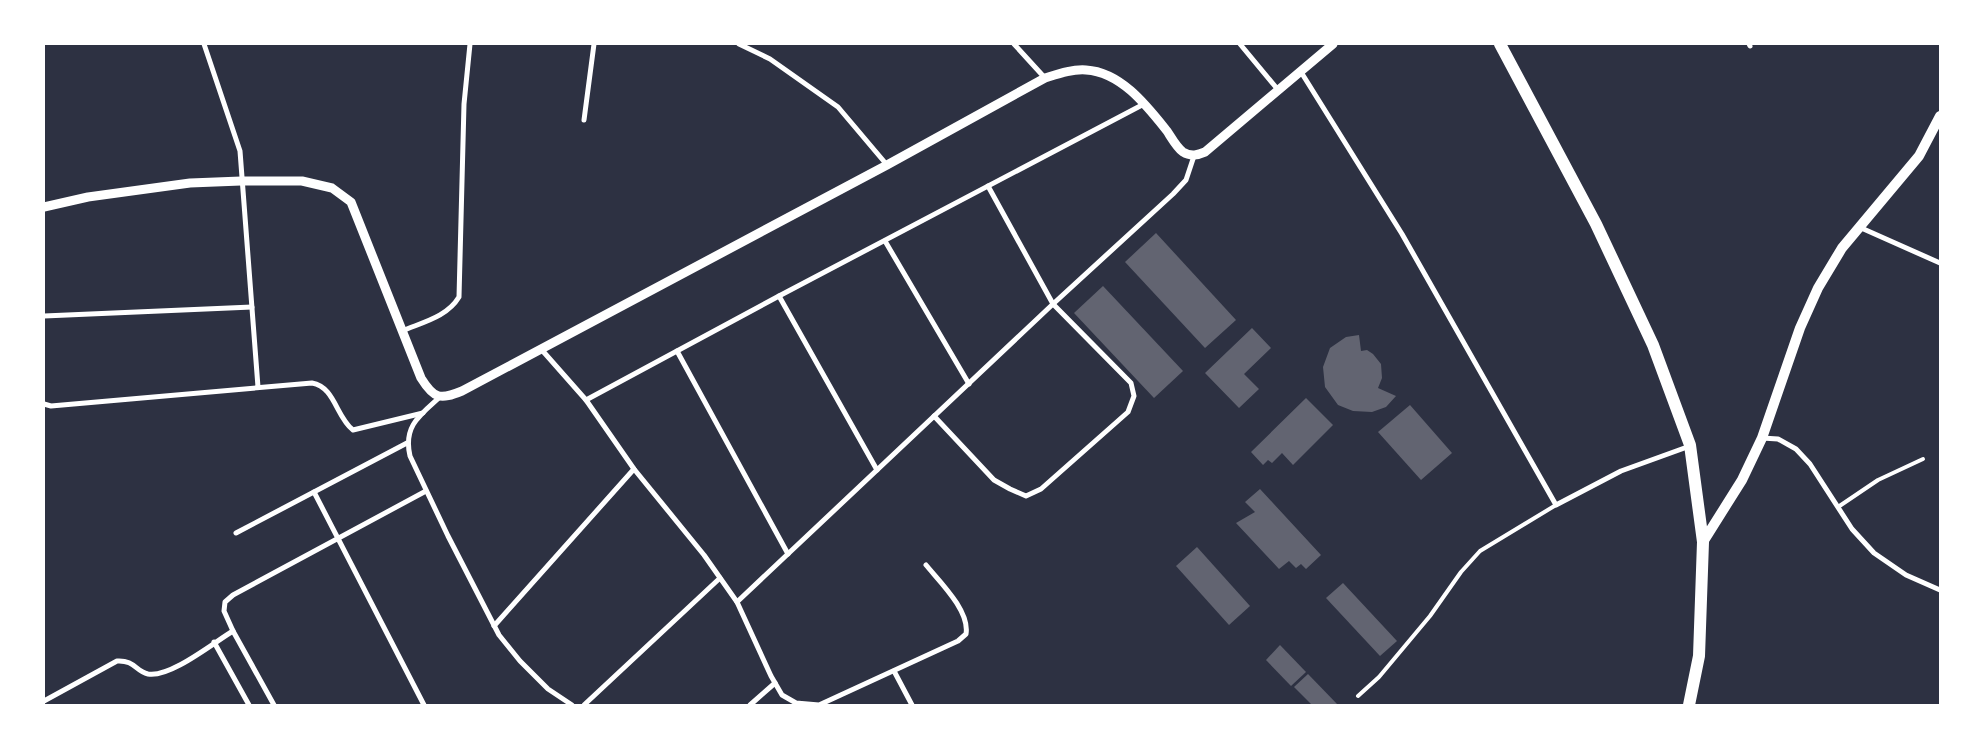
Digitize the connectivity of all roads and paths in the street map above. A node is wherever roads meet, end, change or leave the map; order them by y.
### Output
1 (204, 44) edge
2 (470, 44) edge
3 (594, 44) edge
4 (739, 44) edge
5 (1014, 44) edge
6 (1240, 44) edge
7 (1333, 44) edge
8 (1500, 44) edge
9 (1302, 72) junction
10 (1045, 78) junction
11 (1279, 92) junction
12 (1144, 104) junction
13 (1940, 116) edge
14 (584, 120) dead end
15 (1194, 156) junction
16 (887, 165) junction
17 (242, 181) junction
18 (988, 186) junction
19 (44, 207) edge
20 (1858, 227) junction
21 (885, 240) junction
22 (1940, 263) edge
23 (779, 296) junction
24 (1053, 304) junction
25 (252, 307) junction
26 (44, 316) edge
27 (402, 331) junction
28 (541, 349) junction
29 (677, 351) junction
30 (969, 384) junction
31 (258, 387) junction
32 (440, 397) junction
33 (586, 400) junction
34 (44, 404) edge
35 (423, 413) junction
36 (934, 416) junction
37 (1762, 438) junction
38 (407, 443) junction
39 (1690, 445) junction
40 (1922, 459) dead end
41 (634, 469) junction
42 (877, 470) junction
43 (426, 491) junction
44 (314, 492) junction
45 (1556, 505) junction
46 (1838, 507) junction
47 (236, 533) dead end
48 (338, 538) junction
49 (1703, 542) junction
50 (788, 554) junction
51 (926, 565) dead end
52 (720, 578) junction
53 (1940, 590) edge
54 (736, 602) junction
55 (494, 626) junction
56 (233, 631) junction
57 (214, 642) junction
58 (894, 671) junction
59 (775, 683) junction
60 (1358, 696) dead end
61 (44, 701) edge
62 (249, 705) edge
63 (274, 705) edge
64 (424, 705) edge
65 (572, 705) edge
66 (584, 705) edge
67 (750, 705) edge
68 (912, 705) edge
69 (1689, 705) edge

1 - 17 street
2 - 27 street
3 - 14 street
4 - 16 street
5 - 10 street
6 - 11 street
7 - 9 street
8 - 39 highway
9 - 11 street
9 - 45 street
10 - 12 street
10 - 16 street
11 - 15 street
12 - 15 street
12 - 18 street
13 - 20 main road
15 - 24 street
16 - 28 street
17 - 19 street
17 - 25 street
17 - 27 street
18 - 21 street
18 - 24 street
20 - 22 street
20 - 37 main road
21 - 23 street
21 - 30 street
23 - 29 street
23 - 42 street
24 - 30 street
24 - 36 street
25 - 26 street
25 - 31 street
27 - 32 street
28 - 32 street
28 - 33 street
29 - 33 street
29 - 50 street
30 - 36 street
31 - 34 street
31 - 35 street
32 - 35 street
33 - 41 street
35 - 38 street
36 - 42 street
37 - 46 street
37 - 49 main road
38 - 43 street
38 - 44 street
39 - 45 street
39 - 49 highway
40 - 46 lane
41 - 52 street
41 - 55 street
42 - 50 street
43 - 48 street
43 - 55 street
44 - 47 street
44 - 48 street
45 - 60 lane
46 - 53 street
48 - 56 street
48 - 64 street
49 - 69 highway
50 - 54 street
51 - 58 street
52 - 54 street
52 - 66 street
54 - 59 street
55 - 65 street
56 - 57 street
56 - 63 street
57 - 61 street
57 - 62 street
58 - 59 street
58 - 68 street
59 - 67 street

